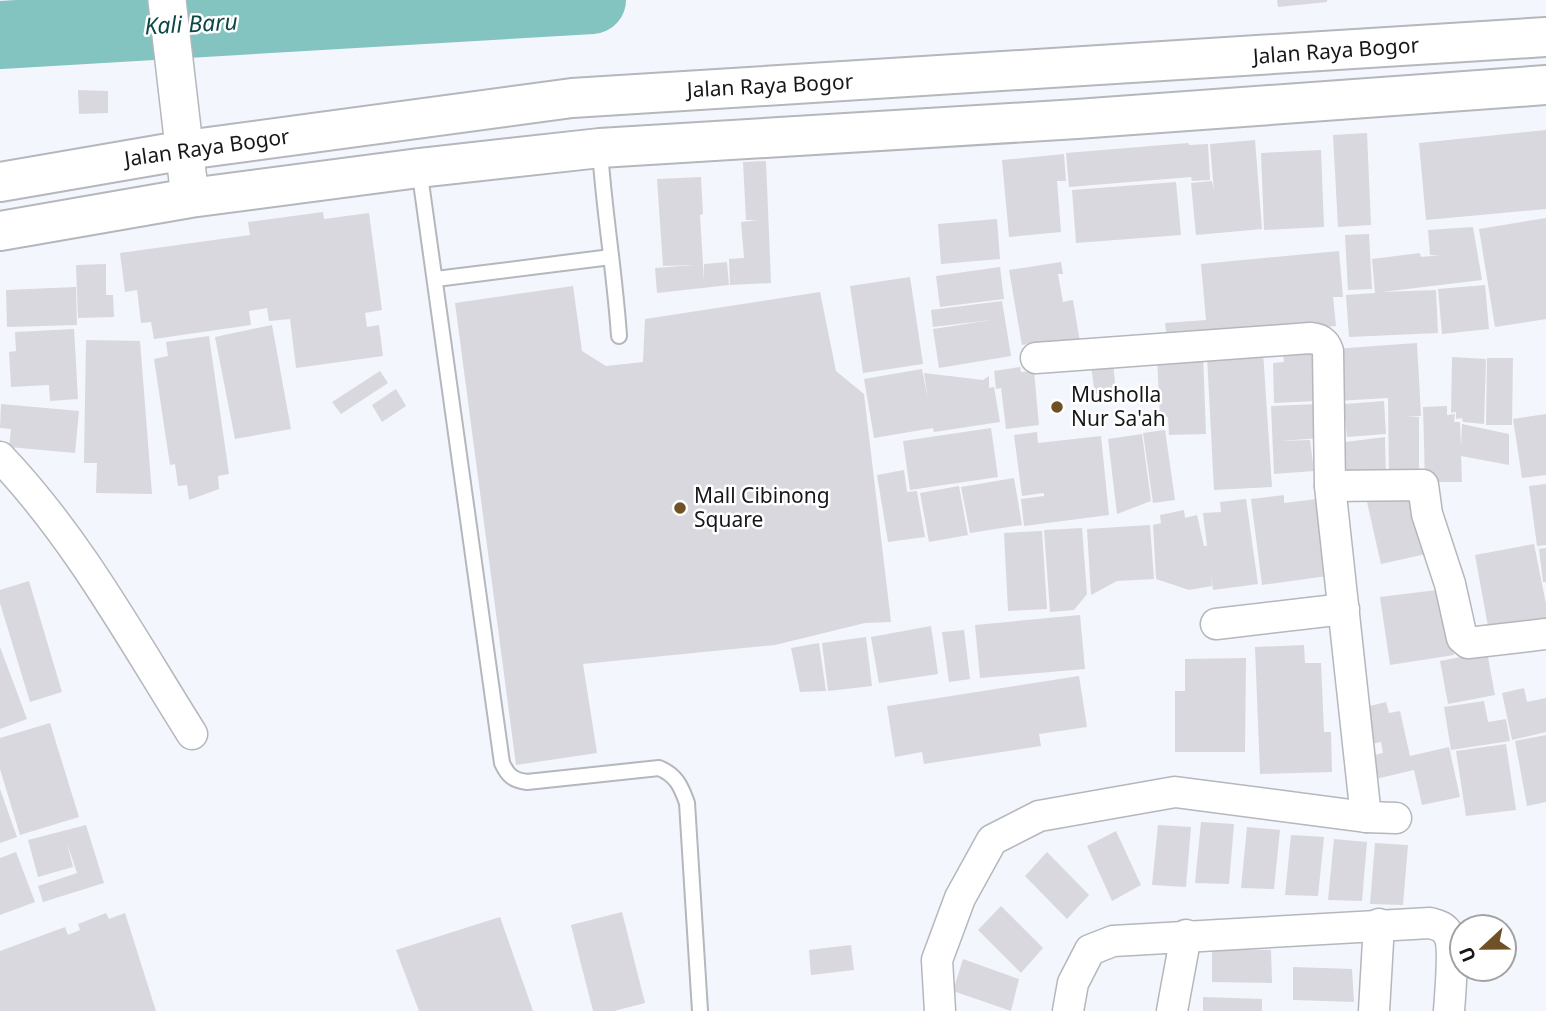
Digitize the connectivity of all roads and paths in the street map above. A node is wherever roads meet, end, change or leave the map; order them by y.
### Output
1 (167, 0) edge
2 (1546, 37) edge
3 (1072, 68) junction
4 (1546, 85) edge
5 (1077, 119) junction
6 (600, 148) junction
7 (186, 150) junction
8 (419, 168) junction
9 (0, 182) edge
10 (190, 198) junction
11 (0, 231) edge
12 (611, 257) junction
13 (436, 279) junction
14 (619, 337) dead end
15 (1035, 358) dead end
16 (0, 457) edge
17 (1330, 486) junction
18 (1344, 609) junction
19 (1216, 624) dead end
20 (1546, 634) edge
21 (192, 734) dead end
22 (1366, 817) junction
23 (1396, 818) dead end
24 (1379, 924) junction
25 (1186, 935) junction
26 (700, 1011) edge
27 (940, 1011) edge
28 (1068, 1011) edge
29 (1172, 1011) edge
30 (1374, 1011) edge
31 (1449, 1011) edge

1 - 7 street
2 - 3 highway, Jalan Raya Bogor
3 - 5 highway
3 - 7 highway, Jalan Raya Bogor
4 - 5 highway
5 - 6 highway
6 - 8 highway
6 - 12 lane
7 - 9 highway, Jalan Raya Bogor
7 - 10 street
8 - 10 highway
8 - 13 lane
10 - 11 highway
12 - 13 lane
12 - 14 lane
13 - 26 lane
15 - 17 street
16 - 21 street
17 - 18 street
17 - 20 street
18 - 19 street
18 - 22 street
22 - 23 street
22 - 27 street
24 - 25 street
24 - 30 street
24 - 31 street
25 - 28 street
25 - 29 street

